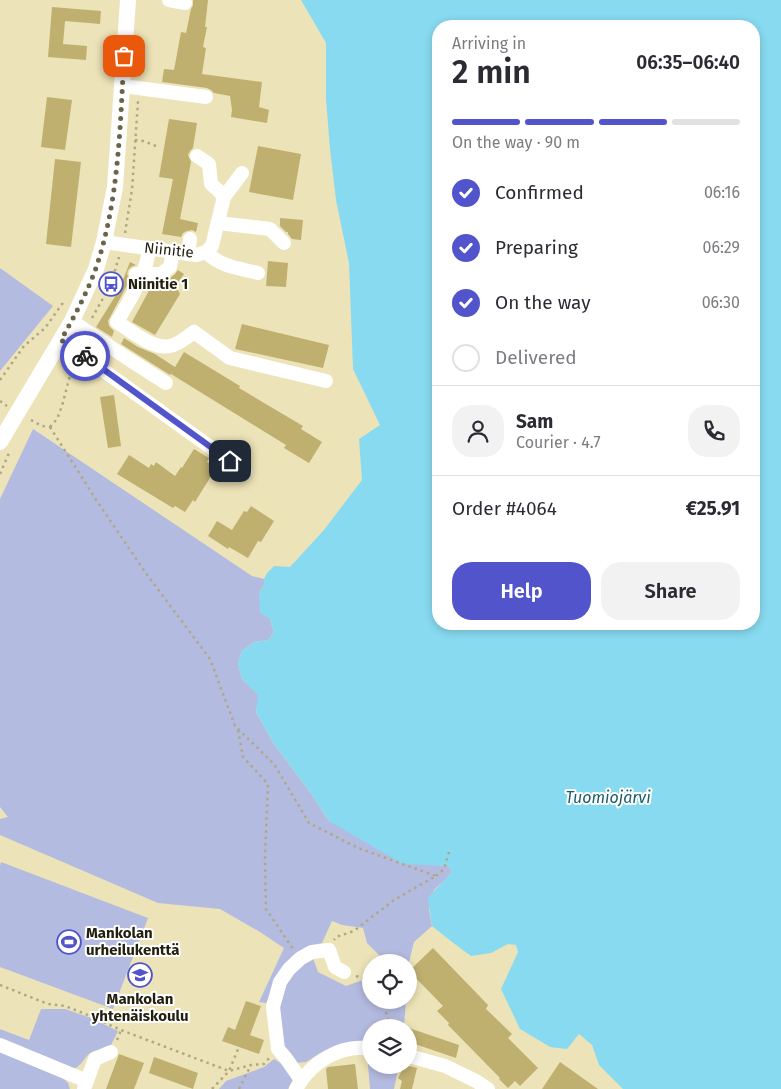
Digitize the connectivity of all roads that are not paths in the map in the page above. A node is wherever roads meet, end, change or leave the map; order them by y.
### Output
1 (128, 0) edge
2 (169, 0) edge
3 (185, 3) dead end
4 (123, 86) junction
5 (206, 97) dead end
6 (197, 156) dead end
7 (242, 173) dead end
8 (224, 197) junction
9 (218, 223) junction
10 (190, 239) dead end
11 (104, 242) junction
12 (284, 243) dead end
13 (149, 248) junction
14 (173, 252) junction
15 (206, 252) junction
16 (188, 254) junction
17 (139, 273) junction
18 (258, 273) dead end
19 (72, 321) junction
20 (67, 343) junction
21 (326, 381) dead end
22 (166, 382) dead end
23 (0, 442) edge
24 (245, 472) dead end
25 (344, 972) dead end
26 (0, 1045) edge
27 (362, 1048) edge
28 (112, 1052) dead end
29 (417, 1058) edge
30 (85, 1085) edge
31 (299, 1085) edge
32 (488, 1089) edge

1 - 4 main road
2 - 3 street
4 - 5 street
4 - 11 main road
6 - 8 street
7 - 8 street
8 - 9 street, Niinitie
9 - 12 street
9 - 15 street, Niinitie
10 - 16 street
11 - 13 street, Niinitie
11 - 19 main road
13 - 14 street, Niinitie
13 - 17 street
14 - 16 street, Niinitie
14 - 17 street
15 - 16 street, Niinitie
15 - 18 street
17 - 21 street
19 - 20 main road
19 - 22 street
20 - 23 main road
20 - 24 street
25 - 31 street
26 - 30 street
27 - 31 street
28 - 30 street
29 - 32 street

